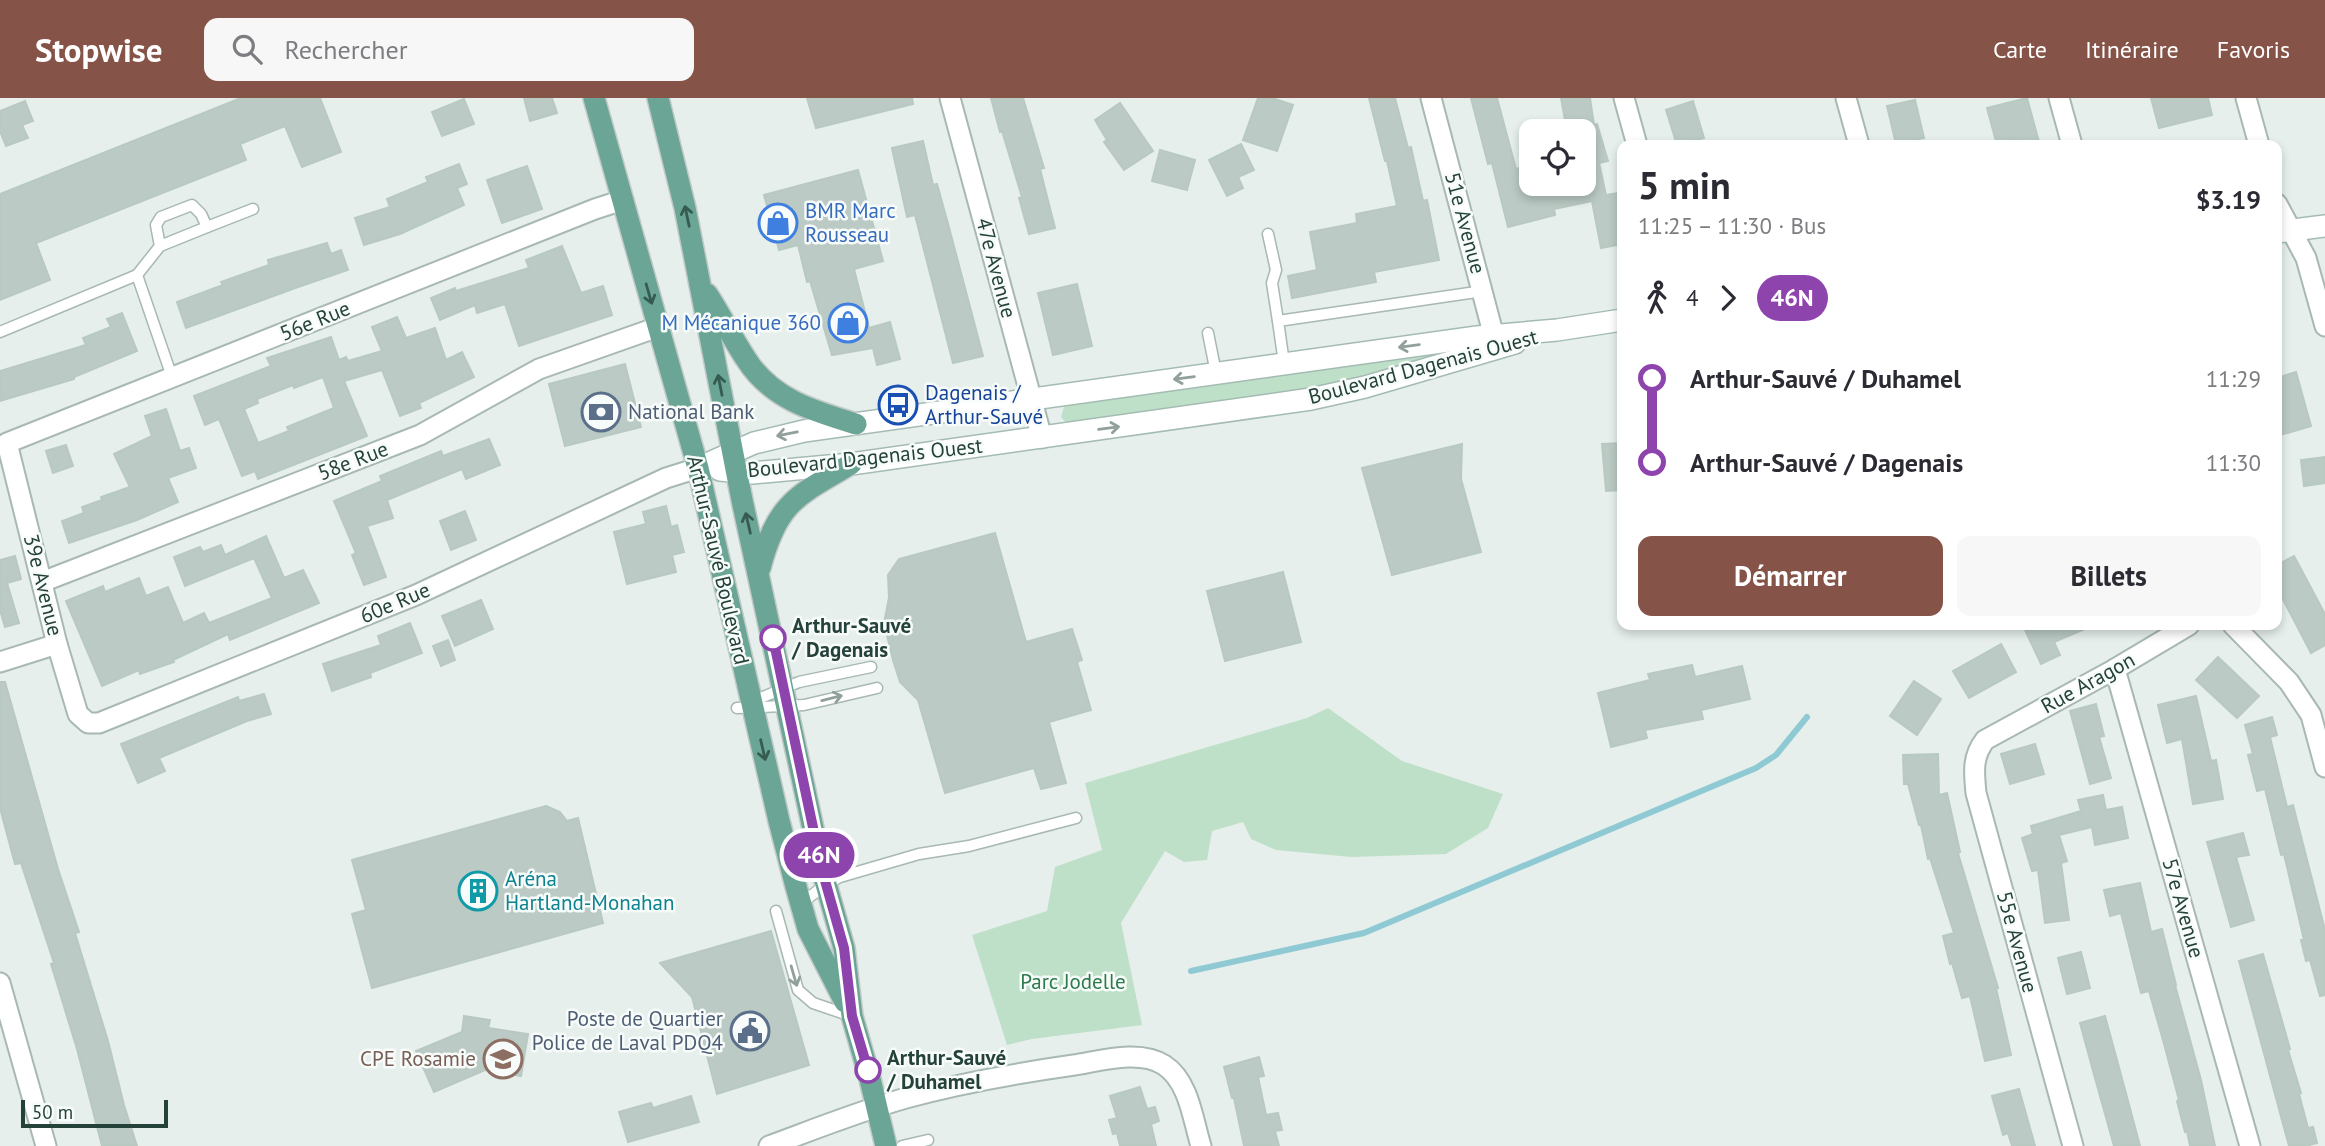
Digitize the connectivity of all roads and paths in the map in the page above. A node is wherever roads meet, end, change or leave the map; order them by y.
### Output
1 (594, 98) edge
2 (658, 98) edge
3 (950, 98) edge
4 (1432, 98) edge
5 (1624, 98) edge
6 (1846, 98) edge
7 (2059, 98) edge
8 (2246, 98) edge
9 (1636, 140) edge
10 (1858, 140) edge
11 (2071, 140) edge
12 (2258, 140) edge
13 (623, 201) junction
14 (253, 209) dead end
15 (2325, 226) edge
16 (207, 227) junction
17 (2284, 231) edge
18 (1268, 234) dead end
19 (160, 246) junction
20 (137, 275) junction
21 (700, 283) junction
22 (1483, 291) junction
23 (1278, 321) junction
24 (1617, 321) edge
25 (2325, 326) edge
26 (659, 327) junction
27 (0, 332) edge
28 (1208, 334) dead end
29 (1496, 342) junction
30 (1284, 363) junction
31 (1216, 373) junction
32 (172, 377) junction
33 (1032, 399) junction
34 (856, 424) junction
35 (1042, 438) junction
36 (7, 443) joint
37 (735, 462) junction
38 (851, 464) junction
39 (698, 468) junction
40 (759, 574) junction
41 (42, 582) junction
42 (2181, 630) edge
43 (2238, 630) edge
44 (57, 644) junction
45 (0, 662) edge
46 (871, 667) dead end
47 (2115, 669) junction
48 (877, 688) dead end
49 (786, 697) junction
50 (753, 705) junction
51 (88, 723) joint
52 (1986, 740) joint
53 (2325, 767) edge
54 (1076, 818) dead end
55 (826, 884) junction
56 (802, 903) junction
57 (776, 911) dead end
58 (0, 983) edge
59 (852, 1016) junction
60 (877, 1107) junction
61 (928, 1140) dead end
62 (46, 1146) edge
63 (769, 1146) edge
64 (886, 1146) edge
65 (902, 1146) edge
66 (1201, 1146) edge
67 (2073, 1146) edge
68 (2250, 1146) edge

1 - 13 main road, Arthur-Sauvé Boulevard
21 -> 2 main road, Arthur-Sauvé Boulevard
3 - 33 street, 47e Avenue
4 - 22 street, 51e Avenue
5 - 9 street
6 - 10 street
7 - 11 street
8 - 12 street
13 -> 26 main road, Arthur-Sauvé Boulevard
13 - 32 street, 56e Rue
14 - 16 lane
15 - 17 main road
16 - 19 lane
16 - 19 lane
17 - 25 street
18 - 23 lane
19 - 20 lane
20 - 27 lane
20 - 32 lane
21 - 34 main road
37 -> 21 main road, Arthur-Sauvé Boulevard
22 - 23 lane
22 - 29 street, 51e Avenue
23 - 30 lane
24 - 29 main road, Boulevard Dagenais Ouest
26 - 39 main road, Arthur-Sauvé Boulevard
26 - 41 street, 58e Rue
28 - 31 lane
29 -> 30 main road, Boulevard Dagenais Ouest
35 -> 29 main road, Boulevard Dagenais Ouest
30 - 31 main road, Boulevard Dagenais Ouest
31 -> 33 main road, Boulevard Dagenais Ouest
32 - 36 street, 56e Rue
33 - 34 main road, Boulevard Dagenais Ouest
33 - 35 street, 47e Avenue
34 -> 37 main road, Boulevard Dagenais Ouest
35 - 38 main road, Boulevard Dagenais Ouest
36 - 41 street, 39e Avenue
37 - 38 main road, Boulevard Dagenais Ouest
37 - 39 main road, Boulevard Dagenais Ouest
40 -> 37 main road, Arthur-Sauvé Boulevard
38 - 40 main road
39 - 50 main road, Arthur-Sauvé Boulevard
39 - 51 street, 60e Rue
40 - 49 main road, Arthur-Sauvé Boulevard
41 - 44 street, 39e Avenue
42 - 47 street, Rue Aragon
43 - 53 street
44 - 45 street
44 - 51 street, 39e Avenue
46 - 49 lane
47 - 52 street, Rue Aragon
47 - 68 street, 57e Avenue
49 -> 48 lane
49 - 50 lane
49 - 50 lane
49 - 55 main road, Arthur-Sauvé Boulevard
50 -> 56 main road, Arthur-Sauvé Boulevard
52 - 67 street, 55e Avenue
54 - 55 lane
55 - 56 lane
55 - 59 main road, Arthur-Sauvé Boulevard
56 - 59 main road, Arthur-Sauvé Boulevard
57 -> 59 lane
58 - 62 street
59 - 60 main road, Arthur-Sauvé Boulevard
60 - 63 street
60 - 64 main road, Arthur-Sauvé Boulevard
60 - 66 street
61 - 65 lane

